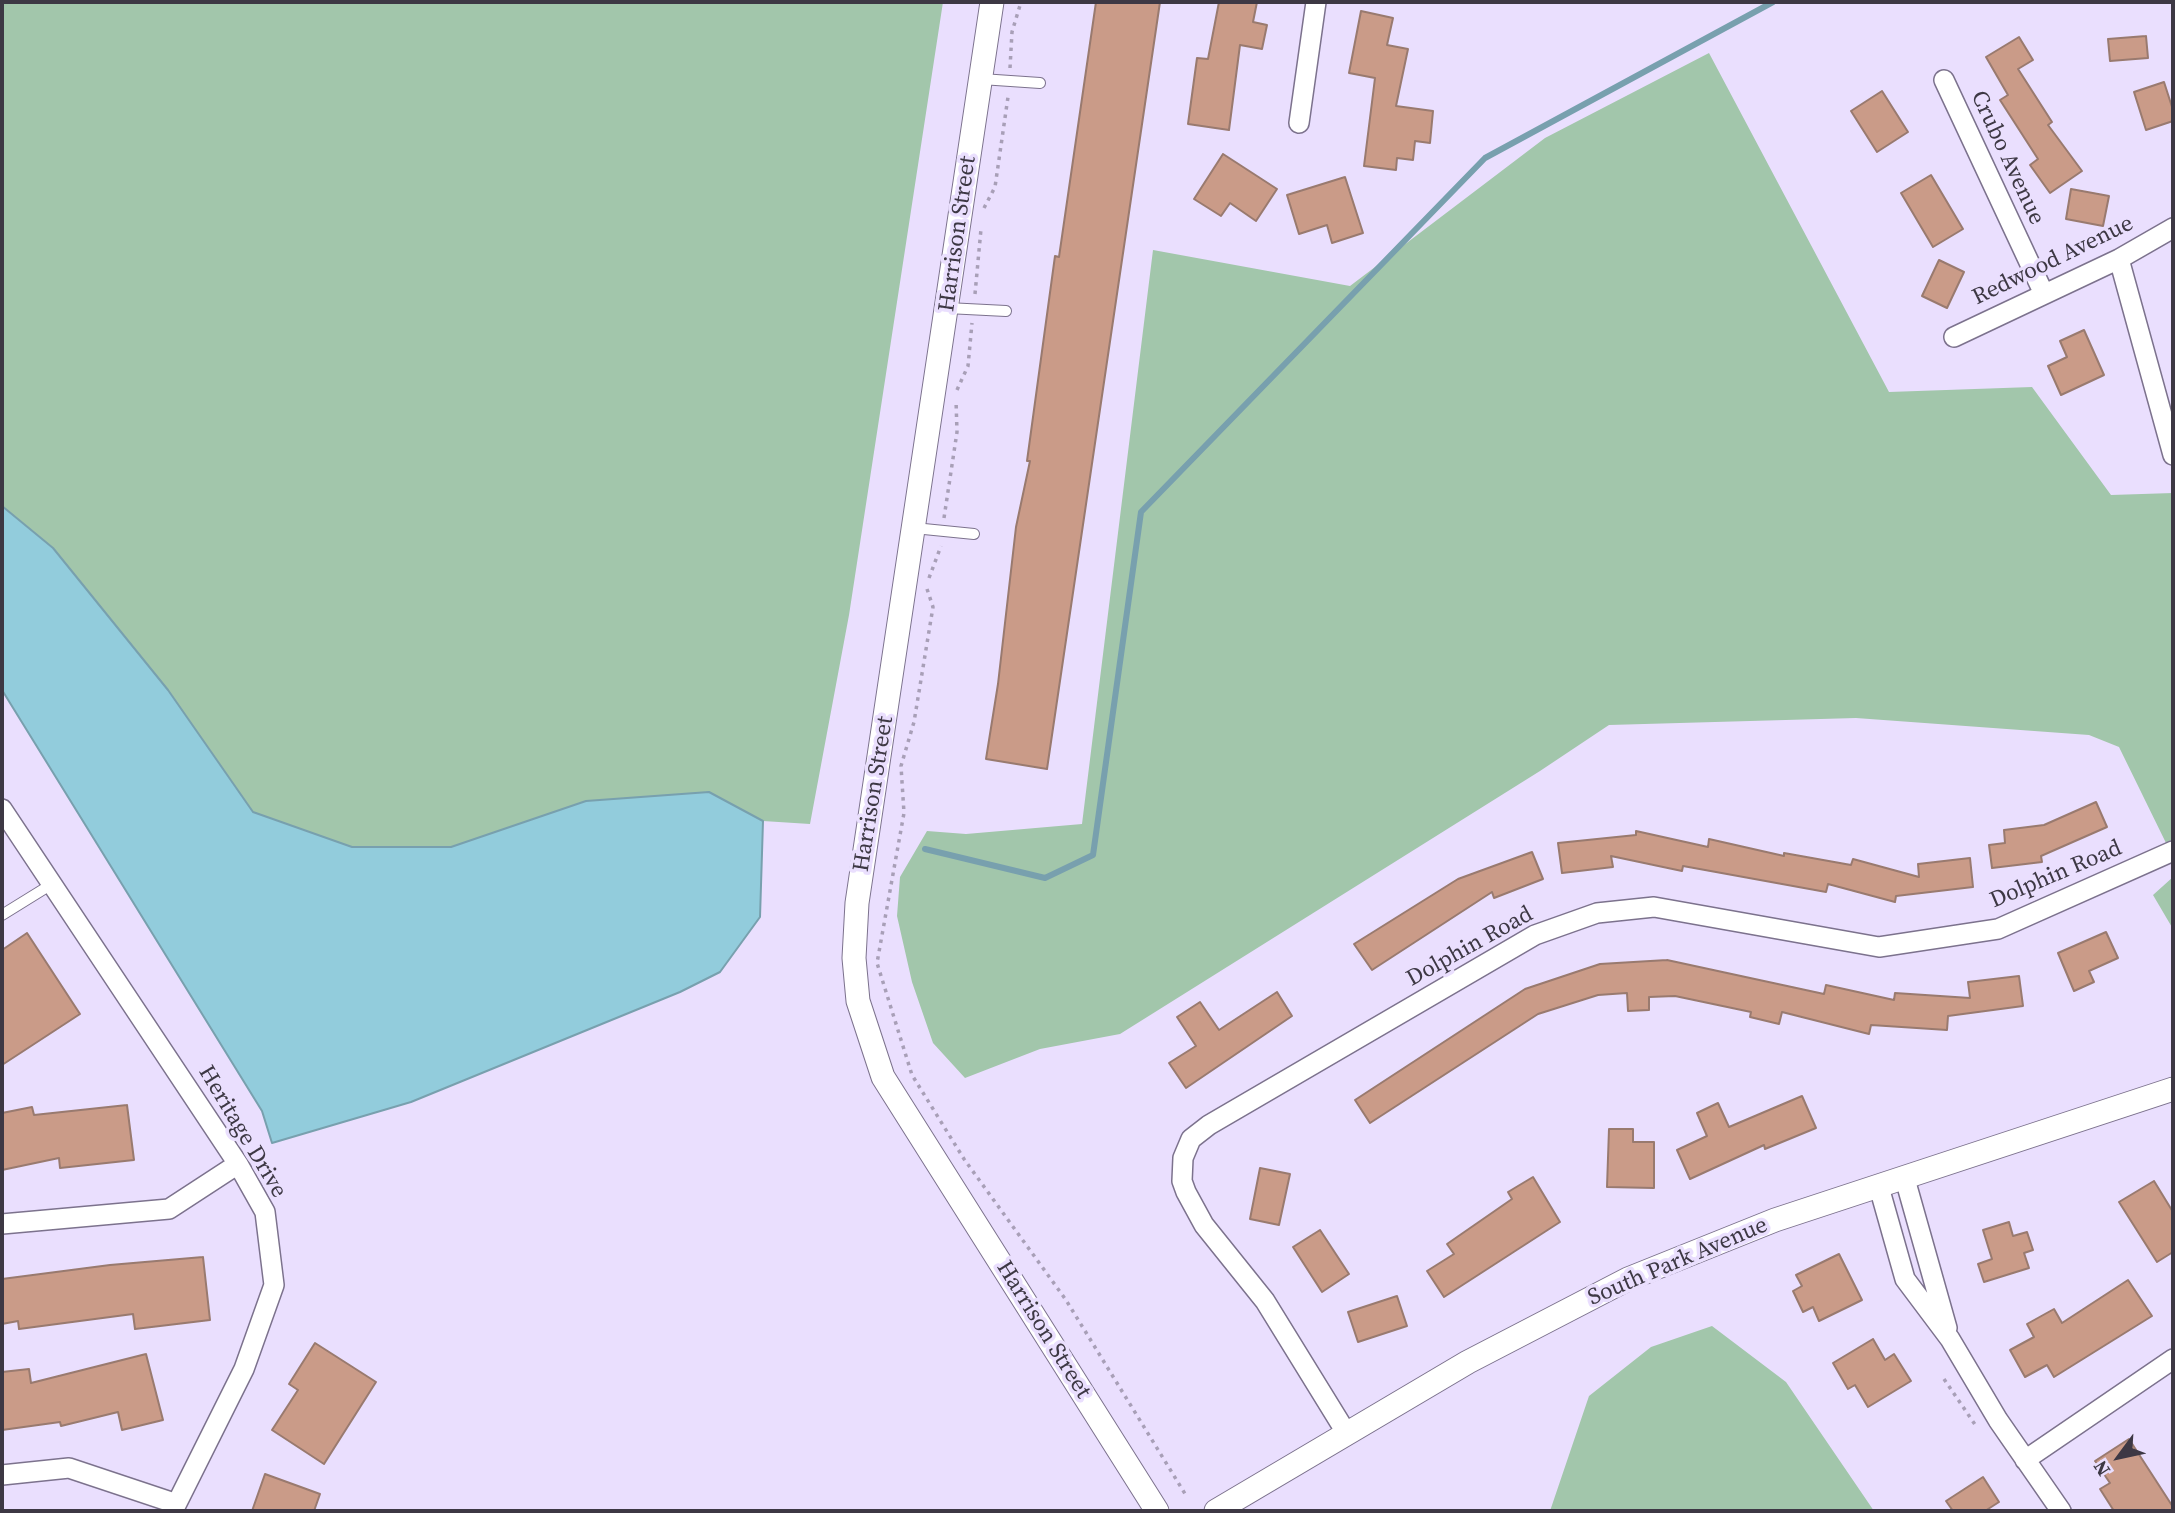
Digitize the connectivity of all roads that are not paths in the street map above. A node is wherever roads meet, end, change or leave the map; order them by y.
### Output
1 (992, 2) edge
2 (1316, 2) edge
3 (981, 79) junction
4 (1944, 80) dead end
5 (1040, 83) dead end
6 (1299, 122) dead end
7 (2173, 229) edge
8 (2119, 259) junction
9 (2044, 294) junction
10 (946, 308) junction
11 (1006, 311) dead end
12 (1954, 337) dead end
13 (2173, 454) edge
14 (914, 528) junction
15 (974, 534) dead end
16 (2, 809) edge
17 (2173, 851) edge
18 (52, 884) junction
19 (2, 915) edge
20 (2173, 1089) edge
21 (238, 1164) junction
22 (1905, 1179) junction
23 (1879, 1187) junction
24 (2, 1224) edge
25 (1950, 1339) junction
26 (2173, 1359) edge
27 (1347, 1434) junction
28 (2025, 1460) junction
29 (2, 1475) edge
30 (174, 1507) edge
31 (1157, 1511) edge
32 (1216, 1511) edge
33 (2061, 1511) edge

1 - 3 street, Harrison Street
2 - 6 street
3 - 5 lane
3 - 10 street, Harrison Street
4 - 9 street, Crubo Avenue
7 - 8 street, Redwood Avenue
8 - 9 street, Redwood Avenue
8 - 13 street
9 - 12 street, Redwood Avenue
10 - 11 lane
10 - 14 street, Harrison Street
14 - 15 lane
14 - 31 street, Harrison Street
16 - 18 street, Heritage Drive
17 - 27 street, Dolphin Road
18 - 19 lane
18 - 21 street, Heritage Drive
20 - 22 street, South Park Avenue
21 - 24 street
21 - 30 street, Heritage Drive
22 - 23 street, South Park Avenue
22 - 25 street
23 - 25 street
23 - 27 street, South Park Avenue
25 - 28 street
26 - 28 street
27 - 32 street, South Park Avenue
28 - 33 street
29 - 30 street

